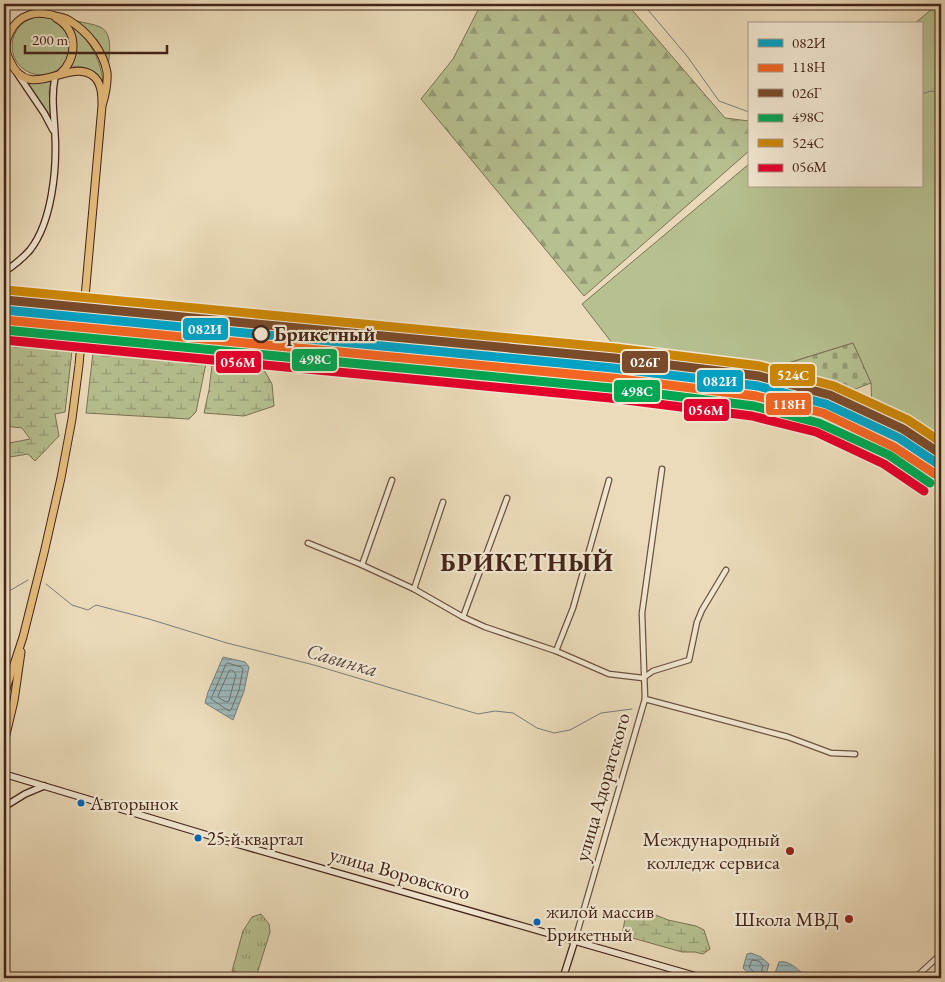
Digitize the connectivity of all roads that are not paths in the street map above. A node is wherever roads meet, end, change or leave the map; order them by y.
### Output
1 (52, 15) junction
2 (15, 24) junction
3 (4, 29) edge
4 (4, 57) edge
5 (14, 68) junction
6 (57, 76) junction
7 (102, 106) junction
8 (55, 134) junction
9 (4, 272) edge
10 (662, 469) dead end
11 (392, 480) dead end
12 (609, 480) dead end
13 (507, 498) dead end
14 (443, 502) dead end
15 (308, 543) dead end
16 (362, 565) junction
17 (726, 570) dead end
18 (414, 589) junction
19 (463, 617) junction
20 (23, 637) junction
21 (556, 651) junction
22 (643, 678) junction
23 (4, 695) edge
24 (645, 700) junction
25 (4, 743) edge
26 (855, 754) dead end
27 (4, 774) edge
28 (21, 779) junction
29 (45, 786) junction
30 (25, 794) junction
31 (4, 807) edge
32 (575, 940) junction
33 (941, 954) edge
34 (563, 978) edge
35 (703, 978) edge
36 (915, 978) edge

1 - 2 main road
1 - 6 main road
1 - 7 main road
2 - 3 main road
2 - 5 main road
4 - 5 main road
5 - 6 main road
5 - 8 street
6 - 7 main road
6 - 8 street
7 - 20 main road
8 - 9 street
10 - 22 street
11 - 16 street
12 - 21 street
13 - 19 street
14 - 18 street
15 - 16 street
16 - 18 street
17 - 22 street
18 - 19 street
19 - 21 street
20 - 23 main road
20 - 25 main road
21 - 22 street
22 - 24 street
24 - 26 street, улица Адоратского
24 - 32 street, улица Адоратского
27 - 28 street, улица Воровского
28 - 29 street, улица Воровского
28 - 30 street
29 - 30 street
29 - 32 street, улица Воровского
30 - 31 street
32 - 34 street, улица Адоратского
32 - 35 street, улица Воровского
33 - 36 street

